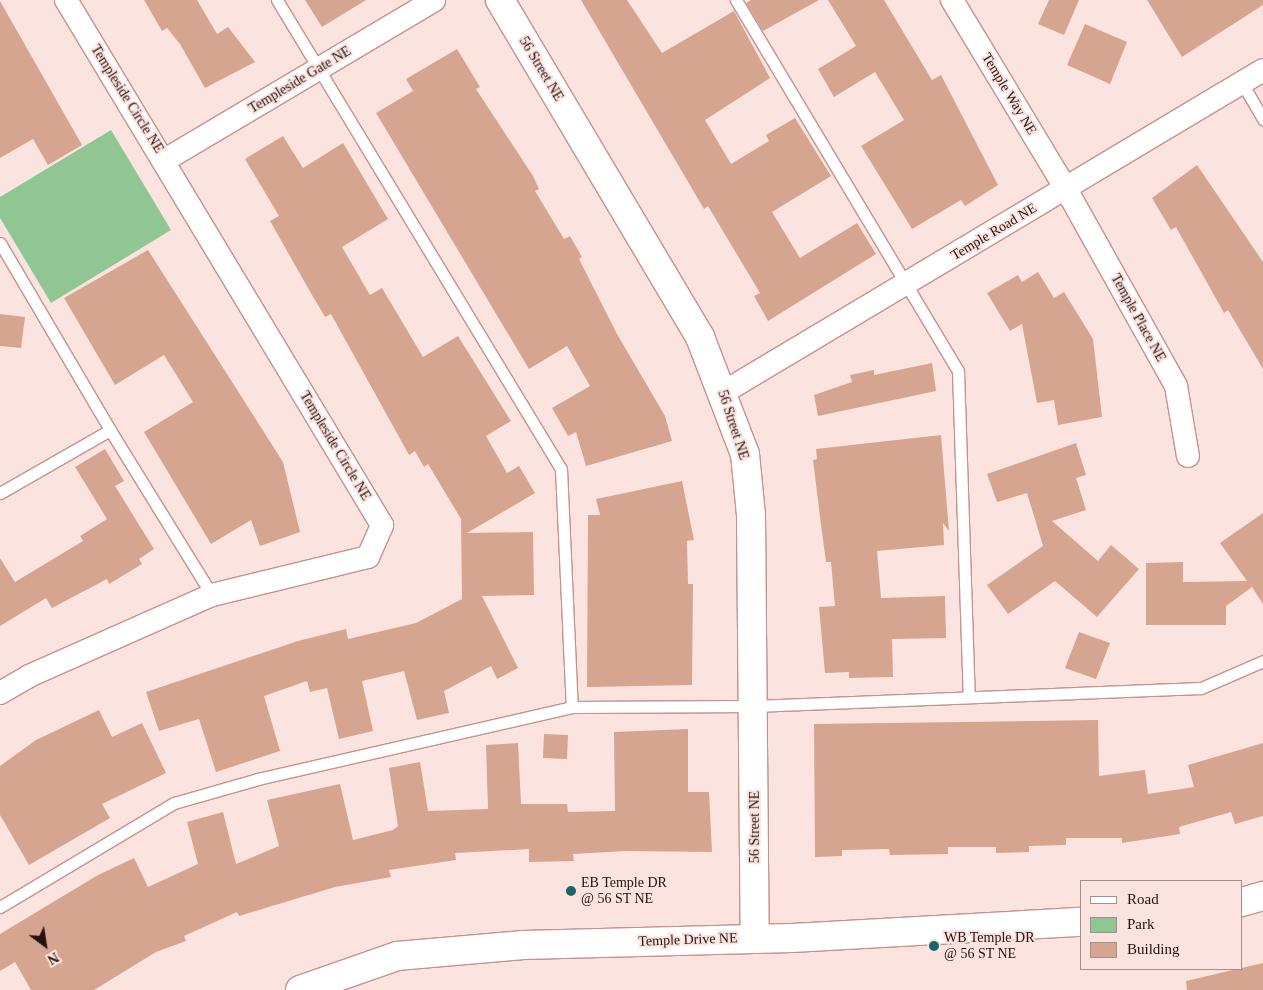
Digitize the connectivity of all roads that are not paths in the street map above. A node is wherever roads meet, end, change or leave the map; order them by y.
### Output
1 (66, 0) edge
2 (277, 0) edge
3 (434, 0) edge
4 (500, 0) edge
5 (736, 0) edge
6 (952, 0) edge
7 (319, 69) junction
8 (1263, 70) edge
9 (1242, 83) junction
10 (1263, 118) edge
11 (165, 160) junction
12 (1066, 188) junction
13 (0, 243) edge
14 (906, 284) junction
15 (724, 392) junction
16 (110, 430) junction
17 (1188, 456) dead end
18 (0, 493) edge
19 (212, 595) junction
20 (1263, 661) edge
21 (0, 693) edge
22 (969, 696) junction
23 (754, 706) junction
24 (572, 707) junction
25 (1263, 896) edge
26 (1243, 902) edge
27 (0, 907) edge
28 (1080, 922) edge
29 (755, 938) junction
30 (300, 990) edge

1 - 11 street, Templeside Circle NE
2 - 7 lane
3 - 7 street, Templeside Gate NE
4 - 15 street, 56 Street NE
5 - 14 lane
6 - 12 street, Temple Way NE
7 - 11 street, Templeside Gate NE
7 - 24 lane
8 - 9 street, Temple Road NE
9 - 10 lane
9 - 12 street, Temple Road NE
11 - 19 street, Templeside Circle NE
12 - 14 street, Temple Road NE
12 - 17 street, Temple Place NE
13 - 16 lane
14 - 15 street, Temple Road NE
14 - 22 lane
15 - 23 street, 56 Street NE
16 - 18 lane
16 - 19 lane
19 - 21 street, Templeside Circle NE
20 - 22 lane
22 - 23 lane
23 - 24 lane
23 - 29 street, 56 Street NE
24 - 27 lane
25 - 26 street
28 - 29 street, Temple Drive NE
29 - 30 street, Temple Drive NE

